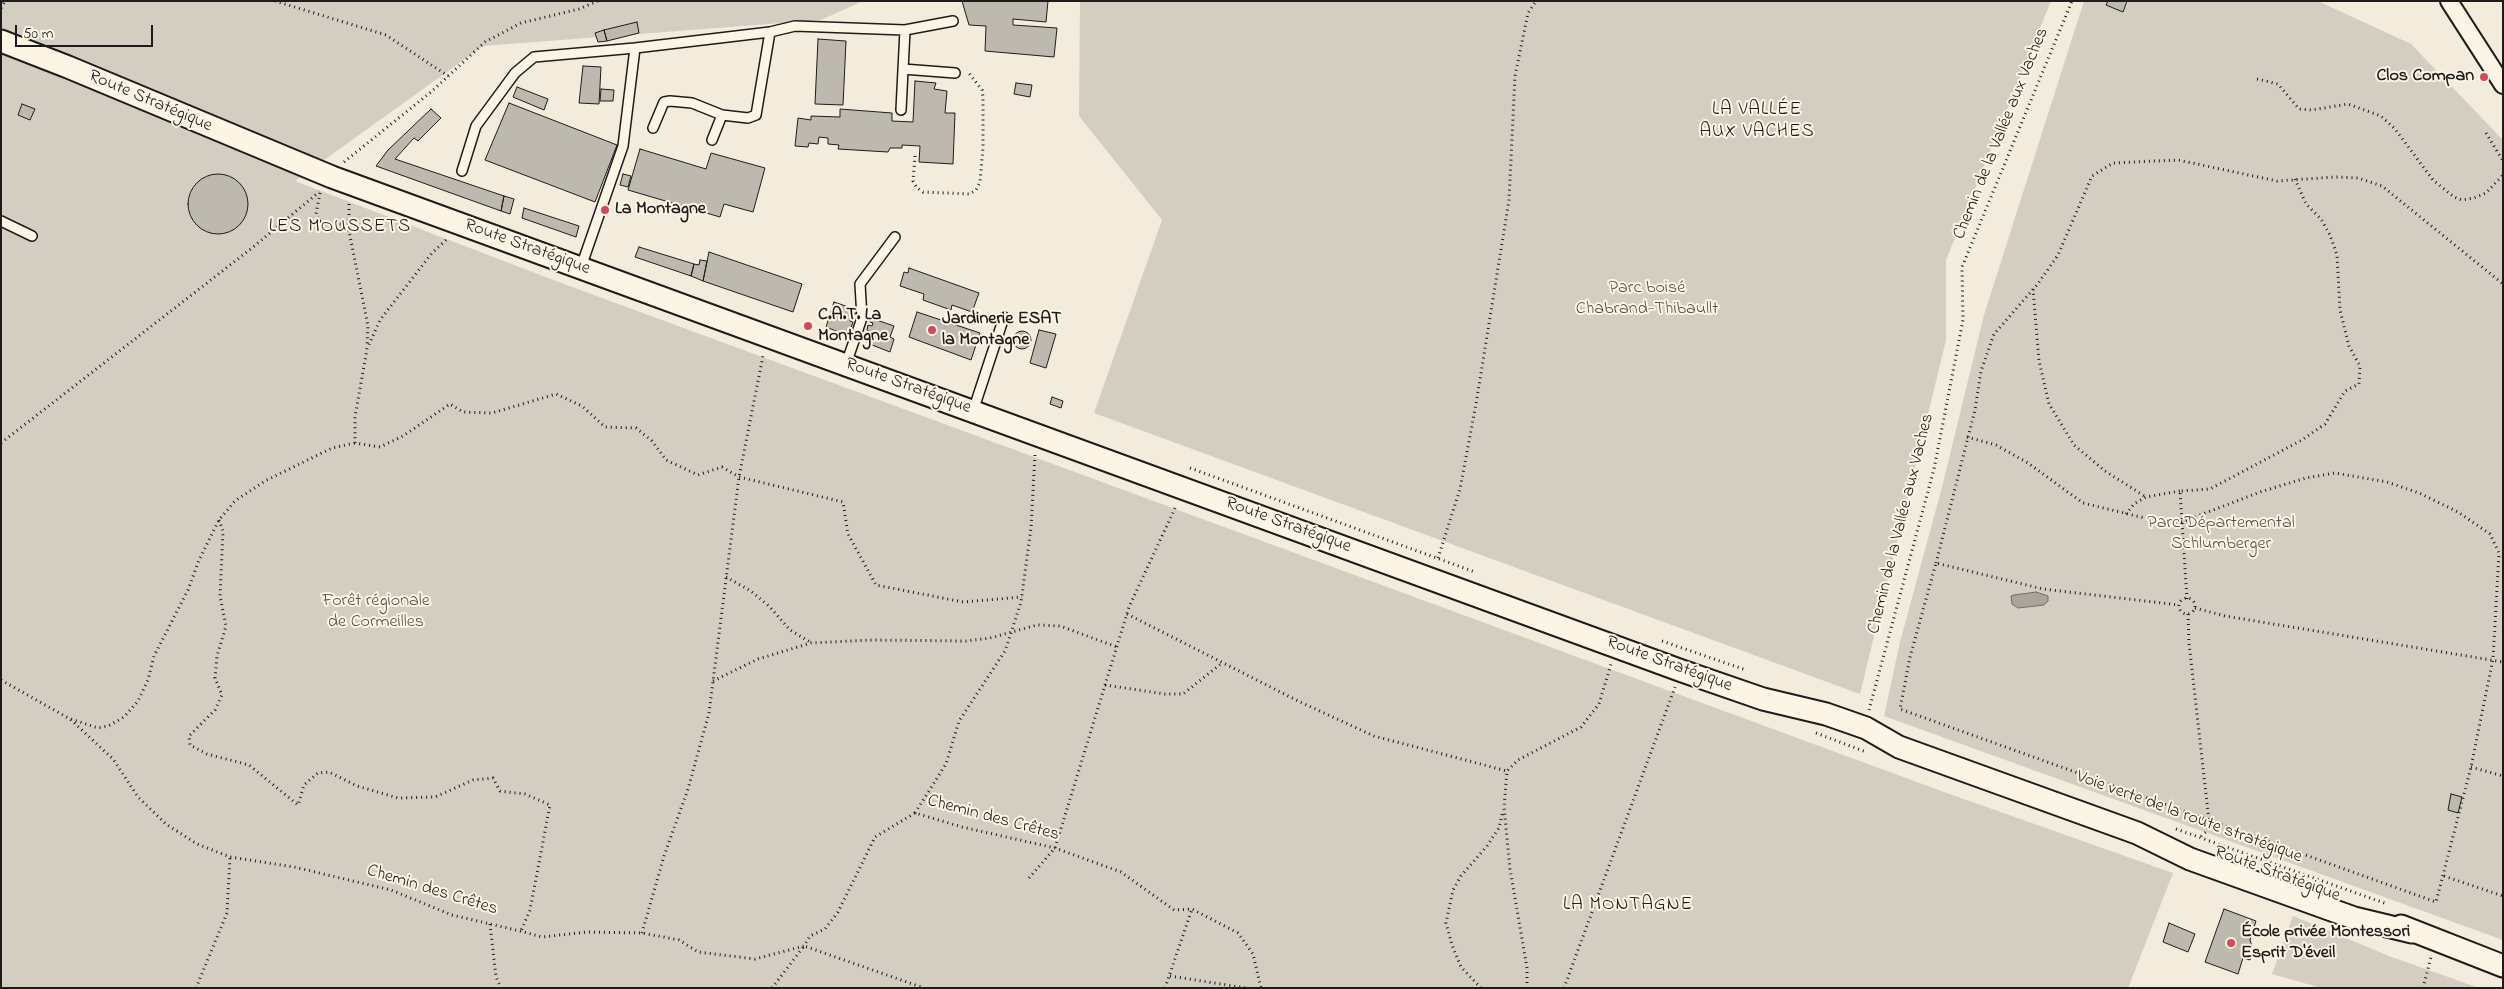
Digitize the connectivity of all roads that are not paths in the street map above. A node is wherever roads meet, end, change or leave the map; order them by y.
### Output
1 (2449, 1) edge
2 (953, 21) dead end
3 (905, 30) junction
4 (770, 32) junction
5 (1, 42) edge
6 (635, 48) junction
7 (903, 69) junction
8 (955, 73) road end
9 (2503, 85) edge
10 (901, 110) dead end
11 (722, 116) junction
12 (652, 128) dead end
13 (712, 140) dead end
14 (462, 171) dead end
15 (1, 221) edge
16 (32, 236) dead end
17 (895, 237) dead end
18 (581, 267) junction
19 (1004, 317) dead end
20 (846, 365) junction
21 (973, 411) junction
22 (2137, 833) junction
23 (2412, 932) junction
24 (2503, 966) edge

1 - 9 street
2 - 3 lane
3 - 4 lane
3 - 7 lane
4 - 6 lane
4 - 11 lane
5 - 18 street, Route Stratégique
6 - 14 lane
6 - 18 lane
7 - 8 lane
7 - 10 lane
11 - 12 lane
11 - 13 lane
15 - 16 lane
17 - 20 lane
18 - 20 street, Route Stratégique
19 - 21 lane
20 - 21 street, Route Stratégique
21 - 22 street, Route Stratégique
22 - 23 street, Route Stratégique
22 - 23 street, Route Stratégique
23 - 24 street, Route Stratégique

